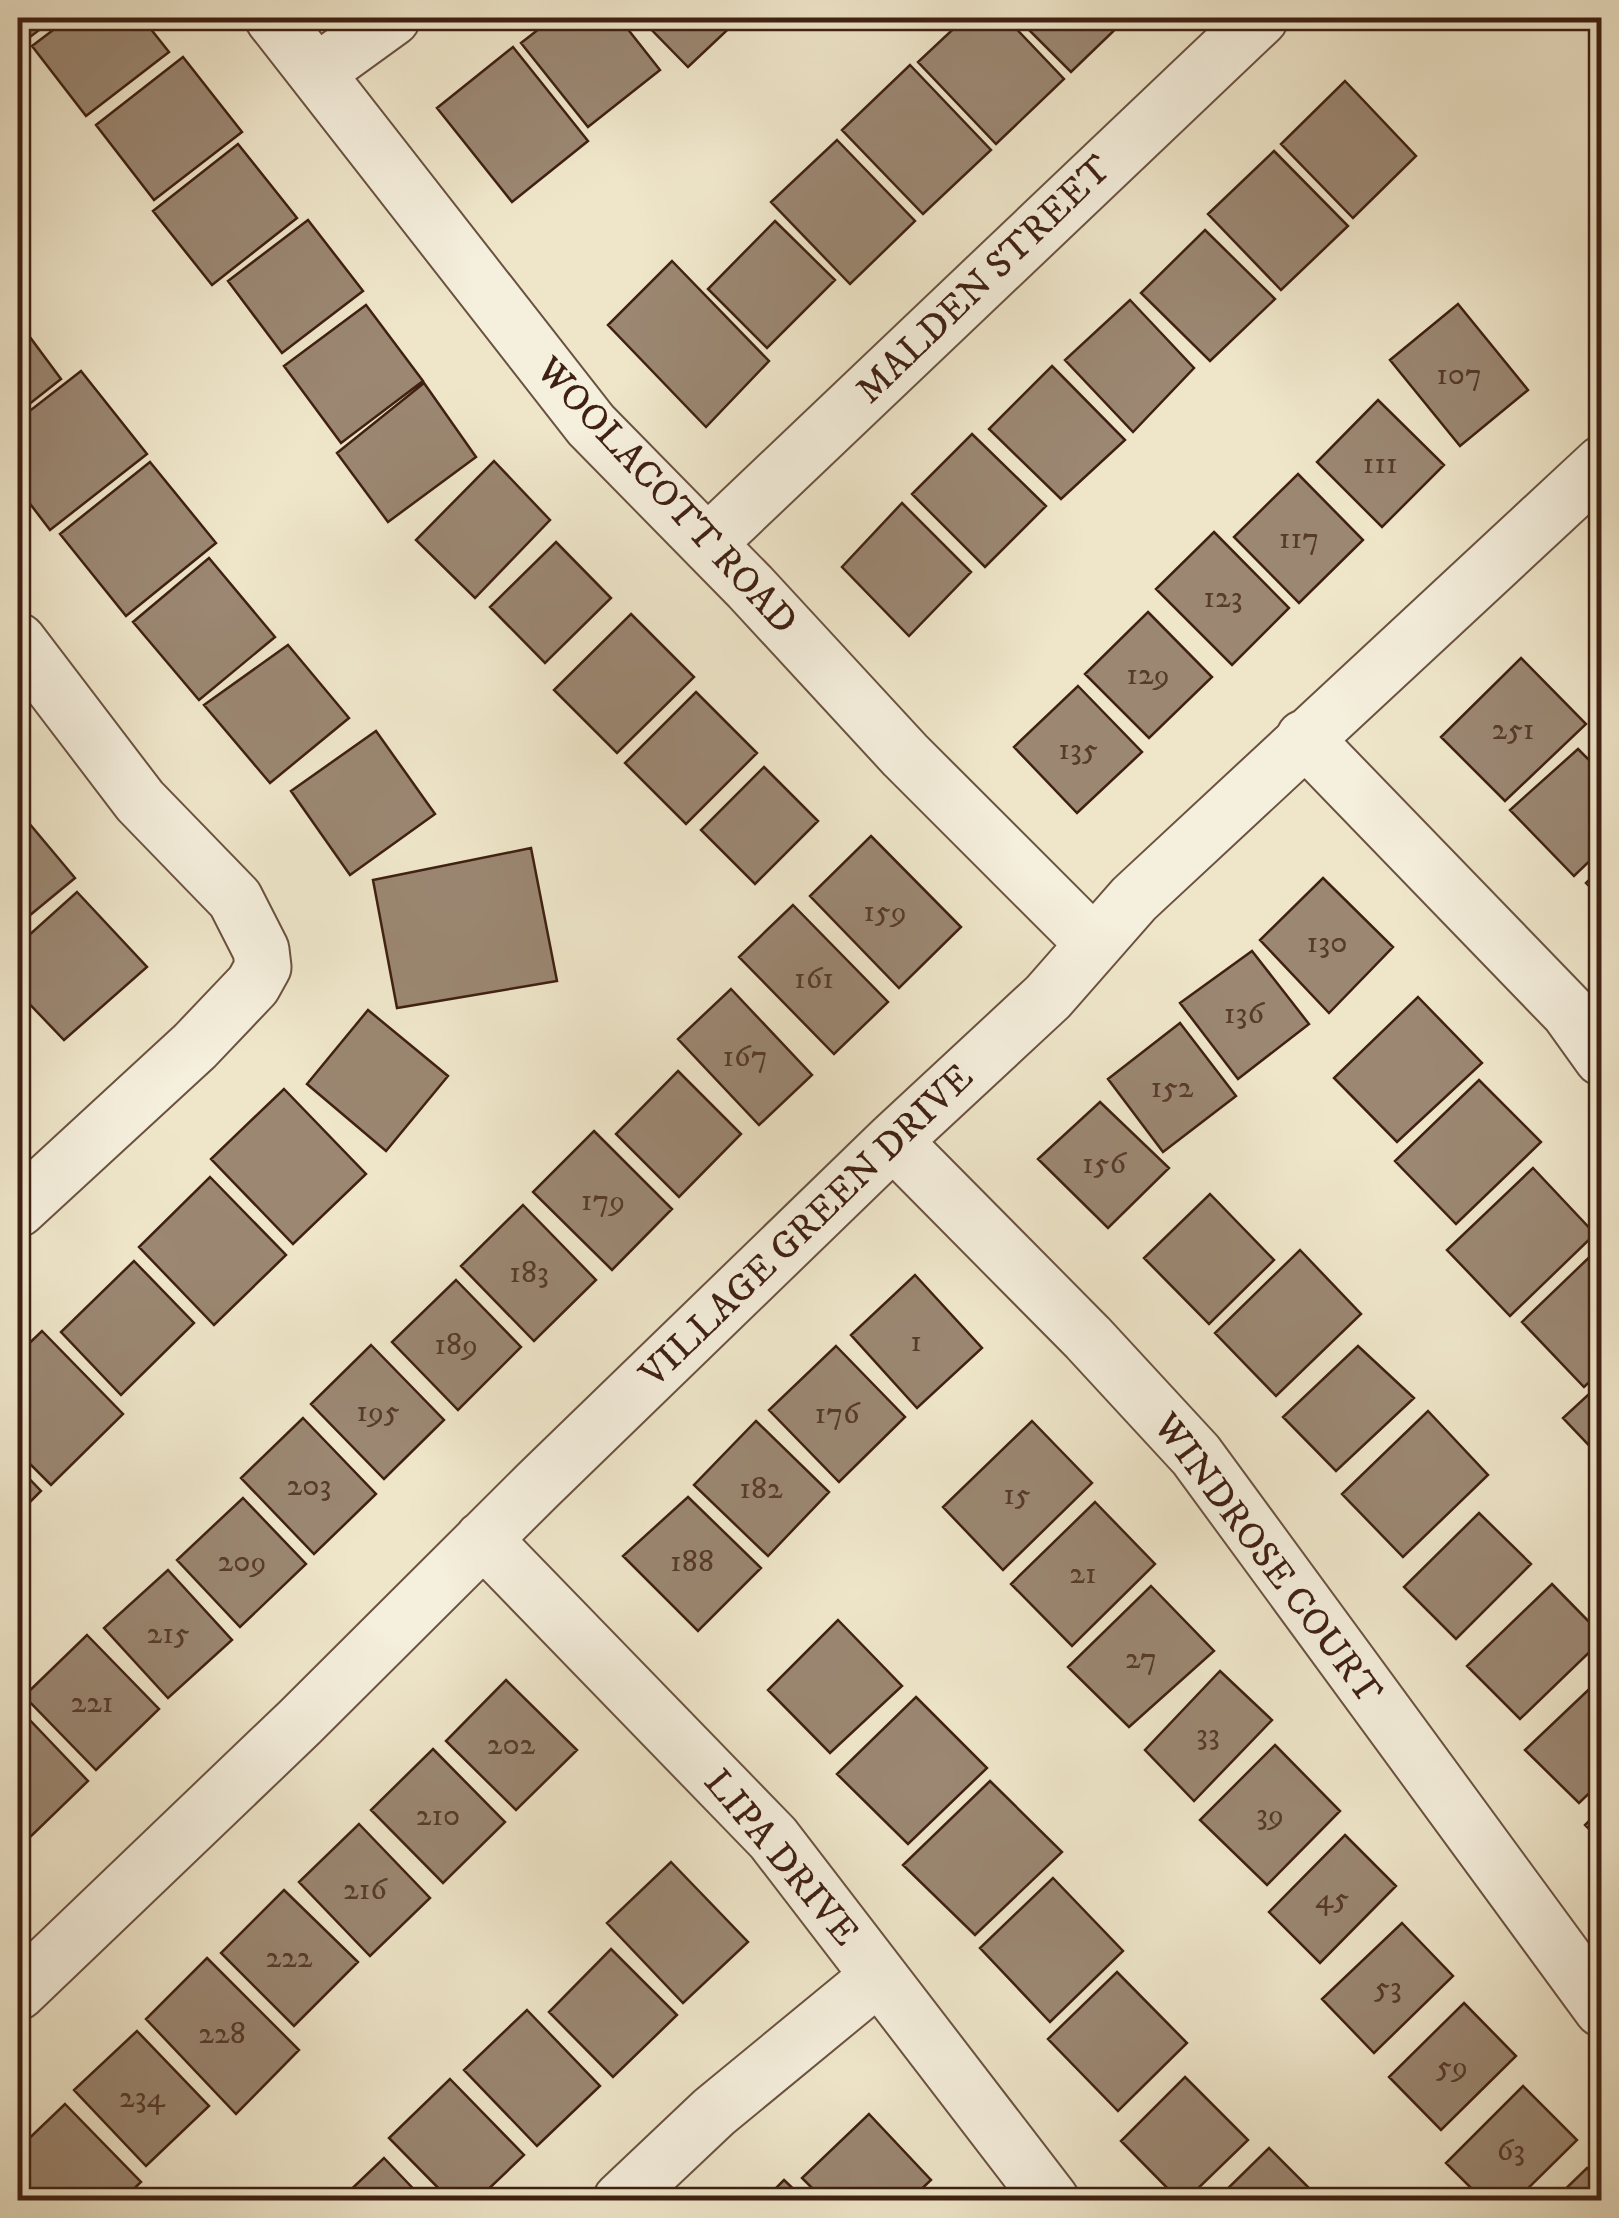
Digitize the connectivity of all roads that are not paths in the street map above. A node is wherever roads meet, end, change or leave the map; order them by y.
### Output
1 (273, 18) edge
2 (392, 18) edge
3 (1260, 18) edge
4 (316, 73) junction
5 (1602, 464) edge
6 (708, 543) junction
7 (18, 641) edge
8 (1304, 738) junction
9 (1094, 944) junction
10 (1602, 1058) edge
11 (893, 1142) junction
12 (18, 1210) edge
13 (483, 1539) junction
14 (878, 1977) junction
15 (18, 1992) edge
16 (1602, 2010) edge
17 (621, 2200) edge
18 (1051, 2200) edge

1 - 4 street, WOOLACOTT ROAD
2 - 4 street
3 - 6 street, MALDEN STREET
4 - 6 street, WOOLACOTT ROAD
5 - 8 street, VILLAGE GREEN DRIVE
6 - 9 street, WOOLACOTT ROAD
7 - 12 street
8 - 9 street, VILLAGE GREEN DRIVE
8 - 10 street
9 - 11 street, VILLAGE GREEN DRIVE
11 - 13 street, VILLAGE GREEN DRIVE
11 - 16 street, WINDROSE COURT
13 - 14 street, LIPA DRIVE
13 - 15 street, VILLAGE GREEN DRIVE
14 - 17 street
14 - 18 street, LIPA DRIVE

